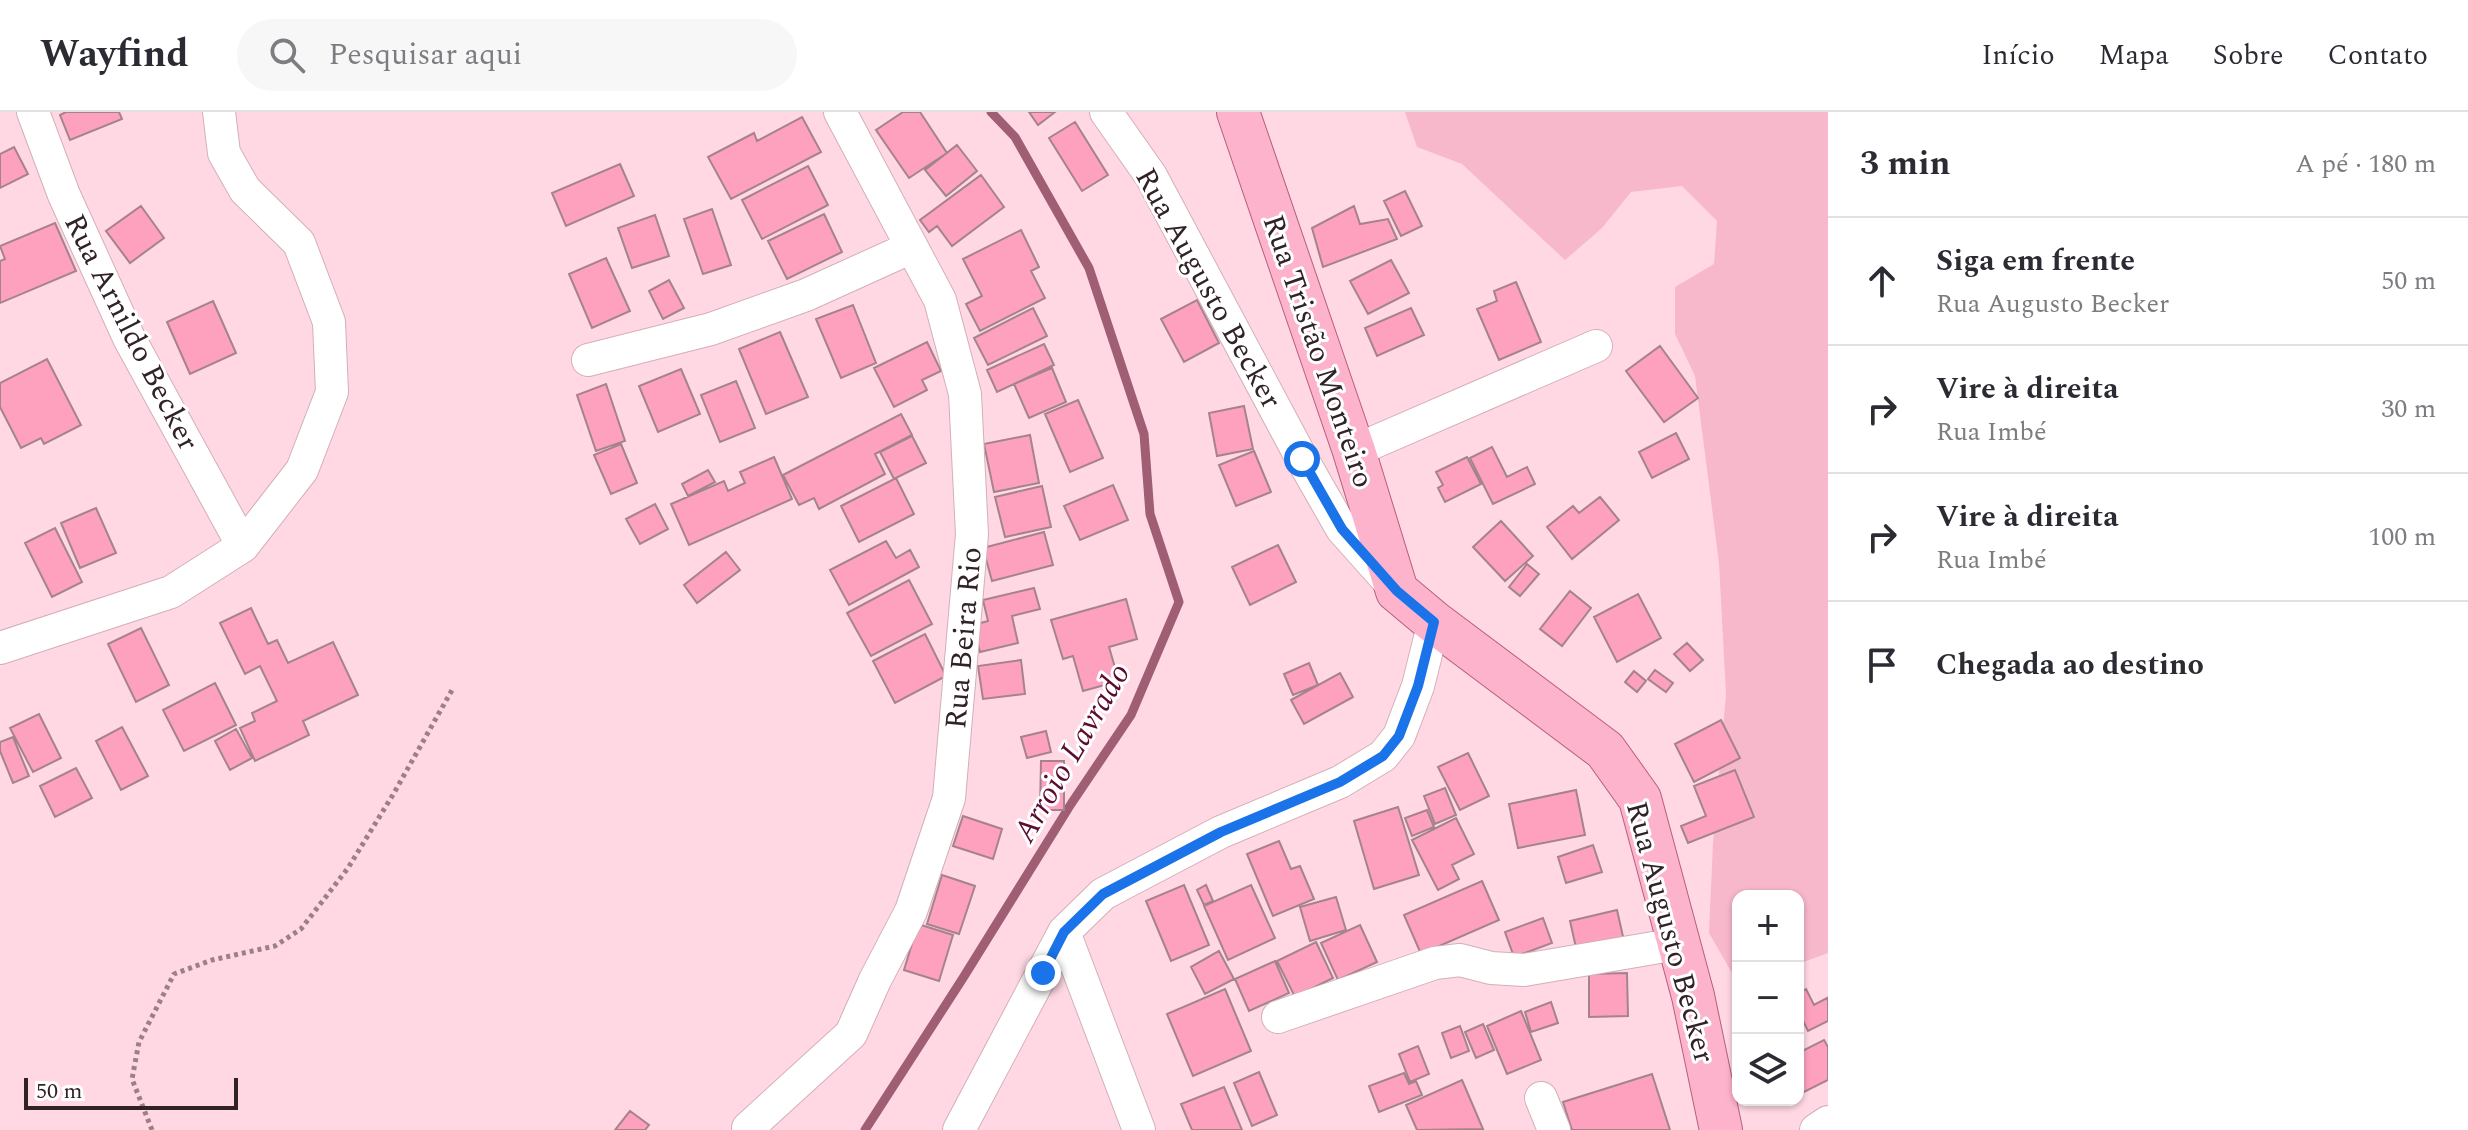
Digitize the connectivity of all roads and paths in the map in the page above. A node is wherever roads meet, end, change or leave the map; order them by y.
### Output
1 (33, 112) edge
2 (219, 112) edge
3 (840, 112) edge
4 (1106, 112) edge
5 (1238, 112) edge
6 (912, 247) junction
7 (1596, 346) dead end
8 (588, 360) dead end
9 (1354, 451) junction
10 (243, 546) junction
11 (1397, 591) junction
12 (1434, 622) junction
13 (0, 648) edge
14 (452, 690) dead end
15 (1064, 932) junction
16 (1677, 944) junction
17 (1278, 1017) dead end
18 (1541, 1098) dead end
19 (1828, 1122) edge
20 (748, 1128) dead end
21 (152, 1130) edge
22 (959, 1130) edge
23 (1139, 1130) edge
24 (1554, 1130) edge
25 (1721, 1130) edge
26 (1816, 1130) edge

1 - 10 street, Rua Arnildo Becker
2 - 10 street
3 - 6 street, Rua Beira Rio
4 - 11 street, Rua Augusto Becker
5 - 9 main road, Rua Tristão Monteiro
6 - 8 street
6 - 20 street, Rua Beira Rio
7 - 9 street
9 - 11 main road, Rua Tristão Monteiro
10 - 13 street
11 - 12 main road, Rua Augusto Becker
12 - 15 street
12 - 16 main road, Rua Augusto Becker
14 - 21 path
15 - 22 street
15 - 23 street
16 - 17 street
16 - 25 main road, Rua Augusto Becker
18 - 24 street
19 - 26 street

